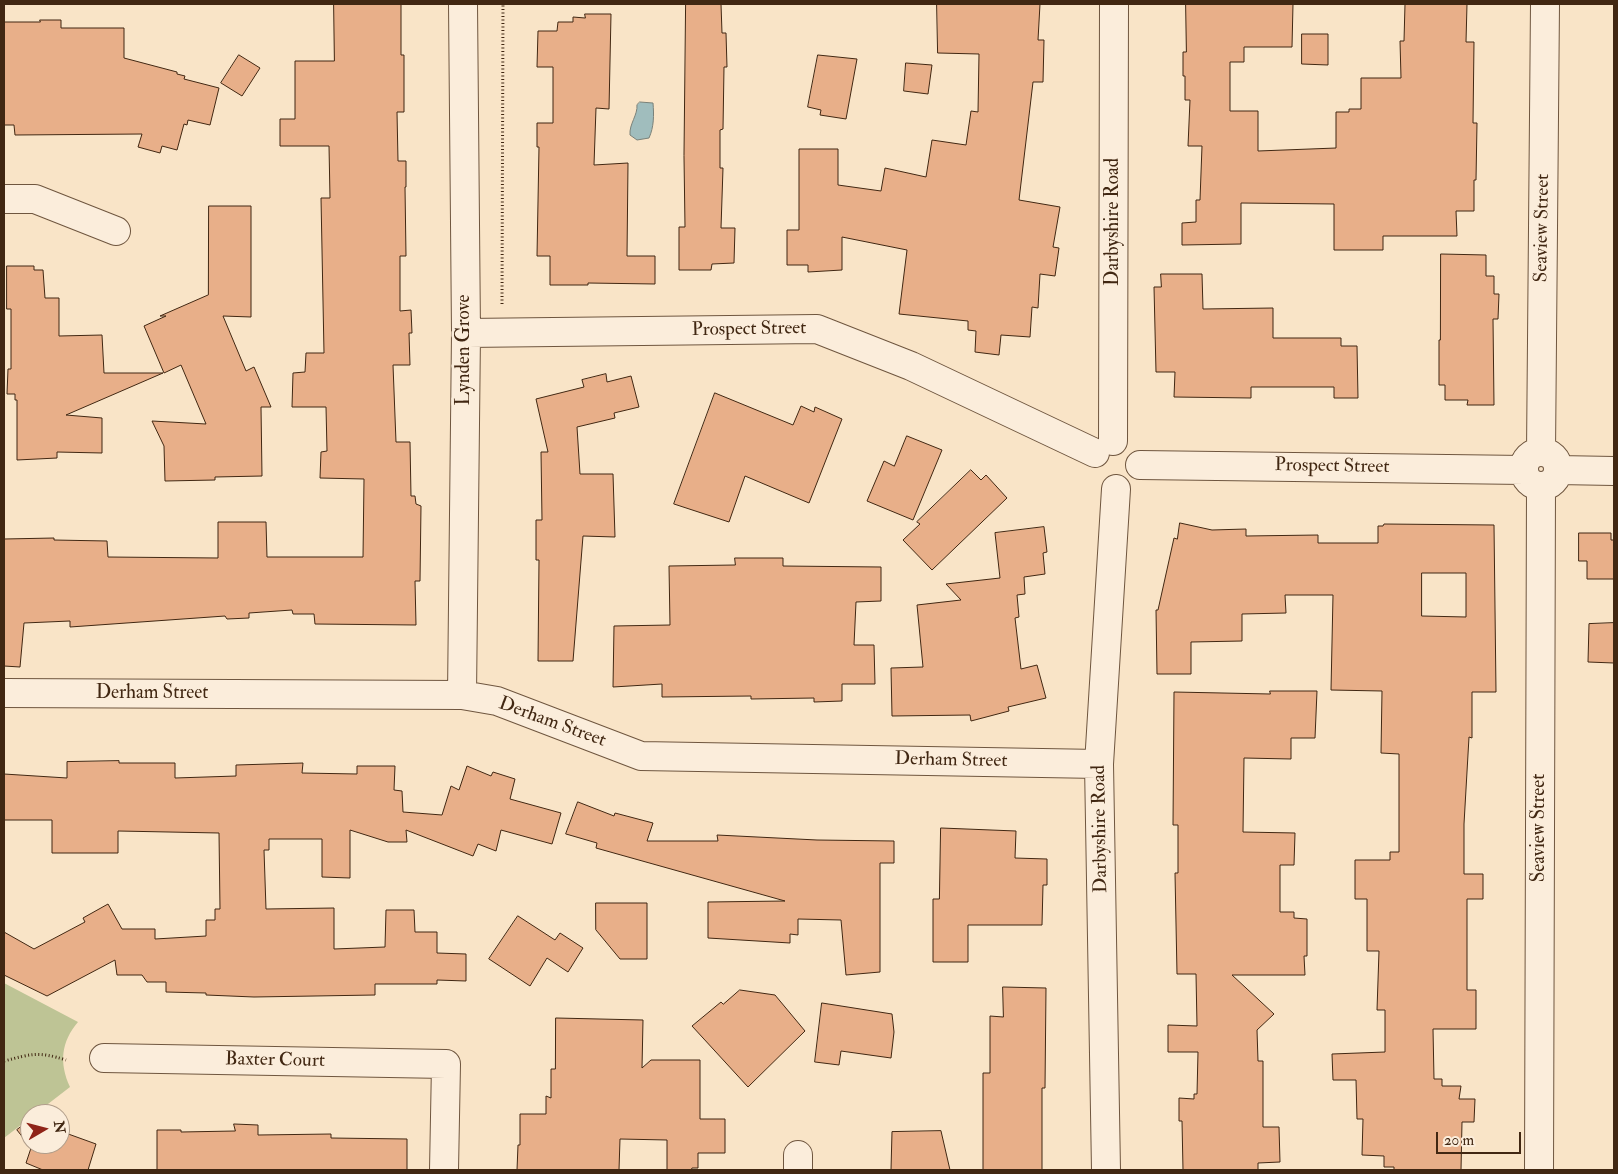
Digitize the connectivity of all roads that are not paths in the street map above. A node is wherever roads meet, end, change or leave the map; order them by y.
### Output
1 (463, 4) edge
2 (1114, 4) edge
3 (1546, 4) edge
4 (4, 198) edge
5 (116, 231) dead end
6 (466, 333) junction
7 (1104, 447) junction
8 (1140, 465) junction
9 (1541, 470) junction
10 (1614, 470) edge
11 (1116, 489) junction
12 (4, 693) edge
13 (462, 695) junction
14 (1099, 764) junction
15 (104, 1058) dead end
16 (444, 1170) edge
17 (1106, 1170) edge
18 (1539, 1170) edge

1 - 6 street, Lynden Grove
2 - 7 street, Darbyshire Road
3 - 9 street, Seaview Street
4 - 5 street
6 - 7 street, Prospect Street
6 - 13 street, Lynden Grove
7 - 8 street
7 - 11 street
8 - 9 street, Prospect Street
8 - 11 street
9 - 10 street, Prospect Street
9 - 18 street, Seaview Street
11 - 14 street, Darbyshire Road
12 - 13 street, Derham Street
13 - 14 street, Derham Street
14 - 17 street, Darbyshire Road
15 - 16 street, Baxter Court

